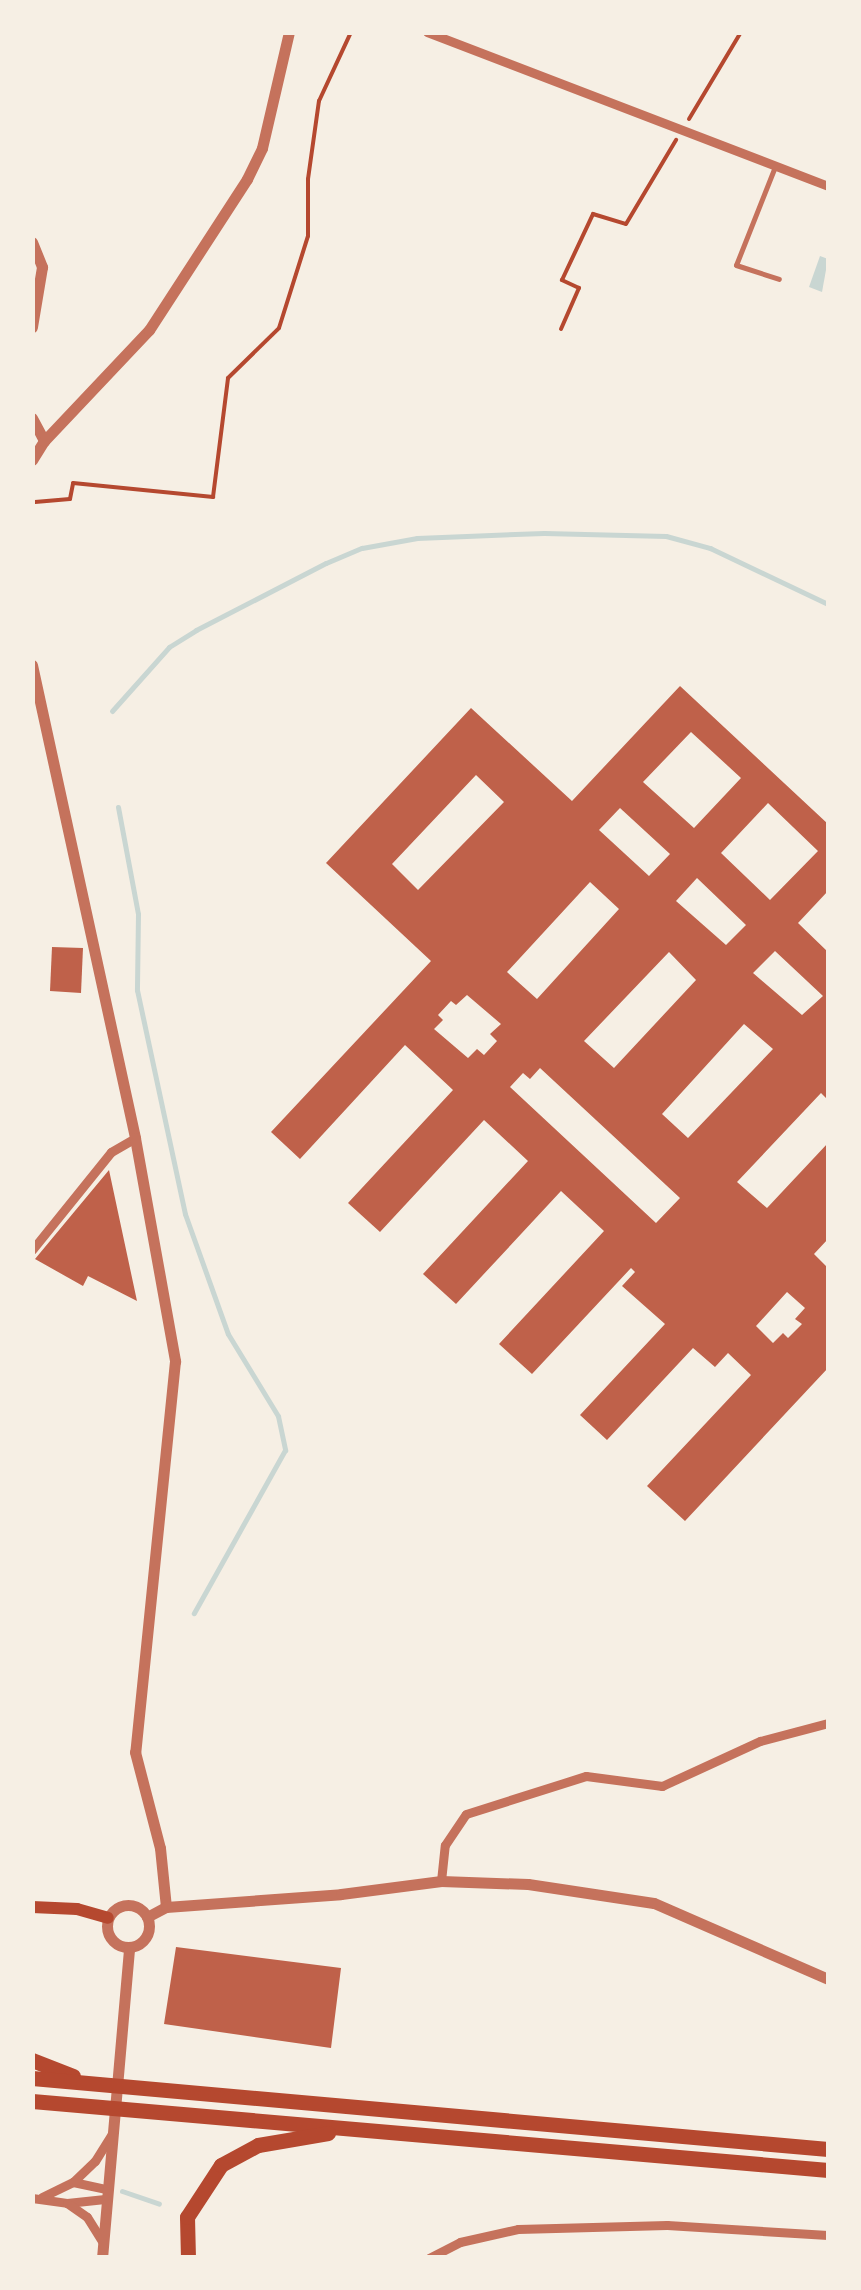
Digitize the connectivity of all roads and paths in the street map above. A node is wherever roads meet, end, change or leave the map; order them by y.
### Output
1 (289, 32) edge
2 (352, 32) edge
3 (427, 32) edge
4 (741, 32) edge
5 (680, 132) junction
6 (774, 169) junction
7 (828, 186) edge
8 (32, 242) edge
9 (779, 279) dead end
10 (32, 327) edge
11 (561, 329) dead end
12 (32, 418) edge
13 (44, 442) junction
14 (32, 460) edge
15 (34, 502) edge
16 (32, 665) edge
17 (135, 1138) junction
18 (32, 1250) edge
19 (828, 1722) edge
20 (441, 1880) junction
21 (32, 1907) edge
22 (166, 1907) junction
23 (147, 1917) junction
24 (108, 1918) junction
25 (129, 1947) junction
26 (828, 1978) edge
27 (32, 2060) edge
28 (32, 2078) edge
29 (90, 2084) junction
30 (32, 2101) edge
31 (356, 2129) junction
32 (111, 2135) junction
33 (828, 2148) edge
34 (828, 2170) edge
35 (73, 2182) junction
36 (105, 2194) junction
37 (37, 2198) edge
38 (67, 2203) junction
39 (828, 2235) edge
40 (102, 2241) junction
41 (102, 2258) edge
42 (188, 2258) edge
43 (429, 2258) edge

1 - 13 street
2 - 15 path
3 - 5 street
4 - 5 path
5 - 6 street
5 - 11 path
6 - 7 street
6 - 9 lane
8 - 10 street
12 - 13 street
13 - 14 street
16 - 17 street
17 - 18 street
17 - 22 street
19 - 20 street
20 - 22 street
20 - 26 street
21 - 24 main road
22 - 23 street
23 - 24 street
23 - 25 street
24 - 25 street
25 - 32 street
27 - 29 highway
28 - 29 highway
29 - 33 highway
30 - 31 highway
31 - 34 highway
31 - 42 highway
32 - 35 street
32 - 36 street
35 - 36 street
35 - 37 street
36 - 38 street
36 - 40 street
37 - 38 street
38 - 40 street
39 - 43 street
40 - 41 street

